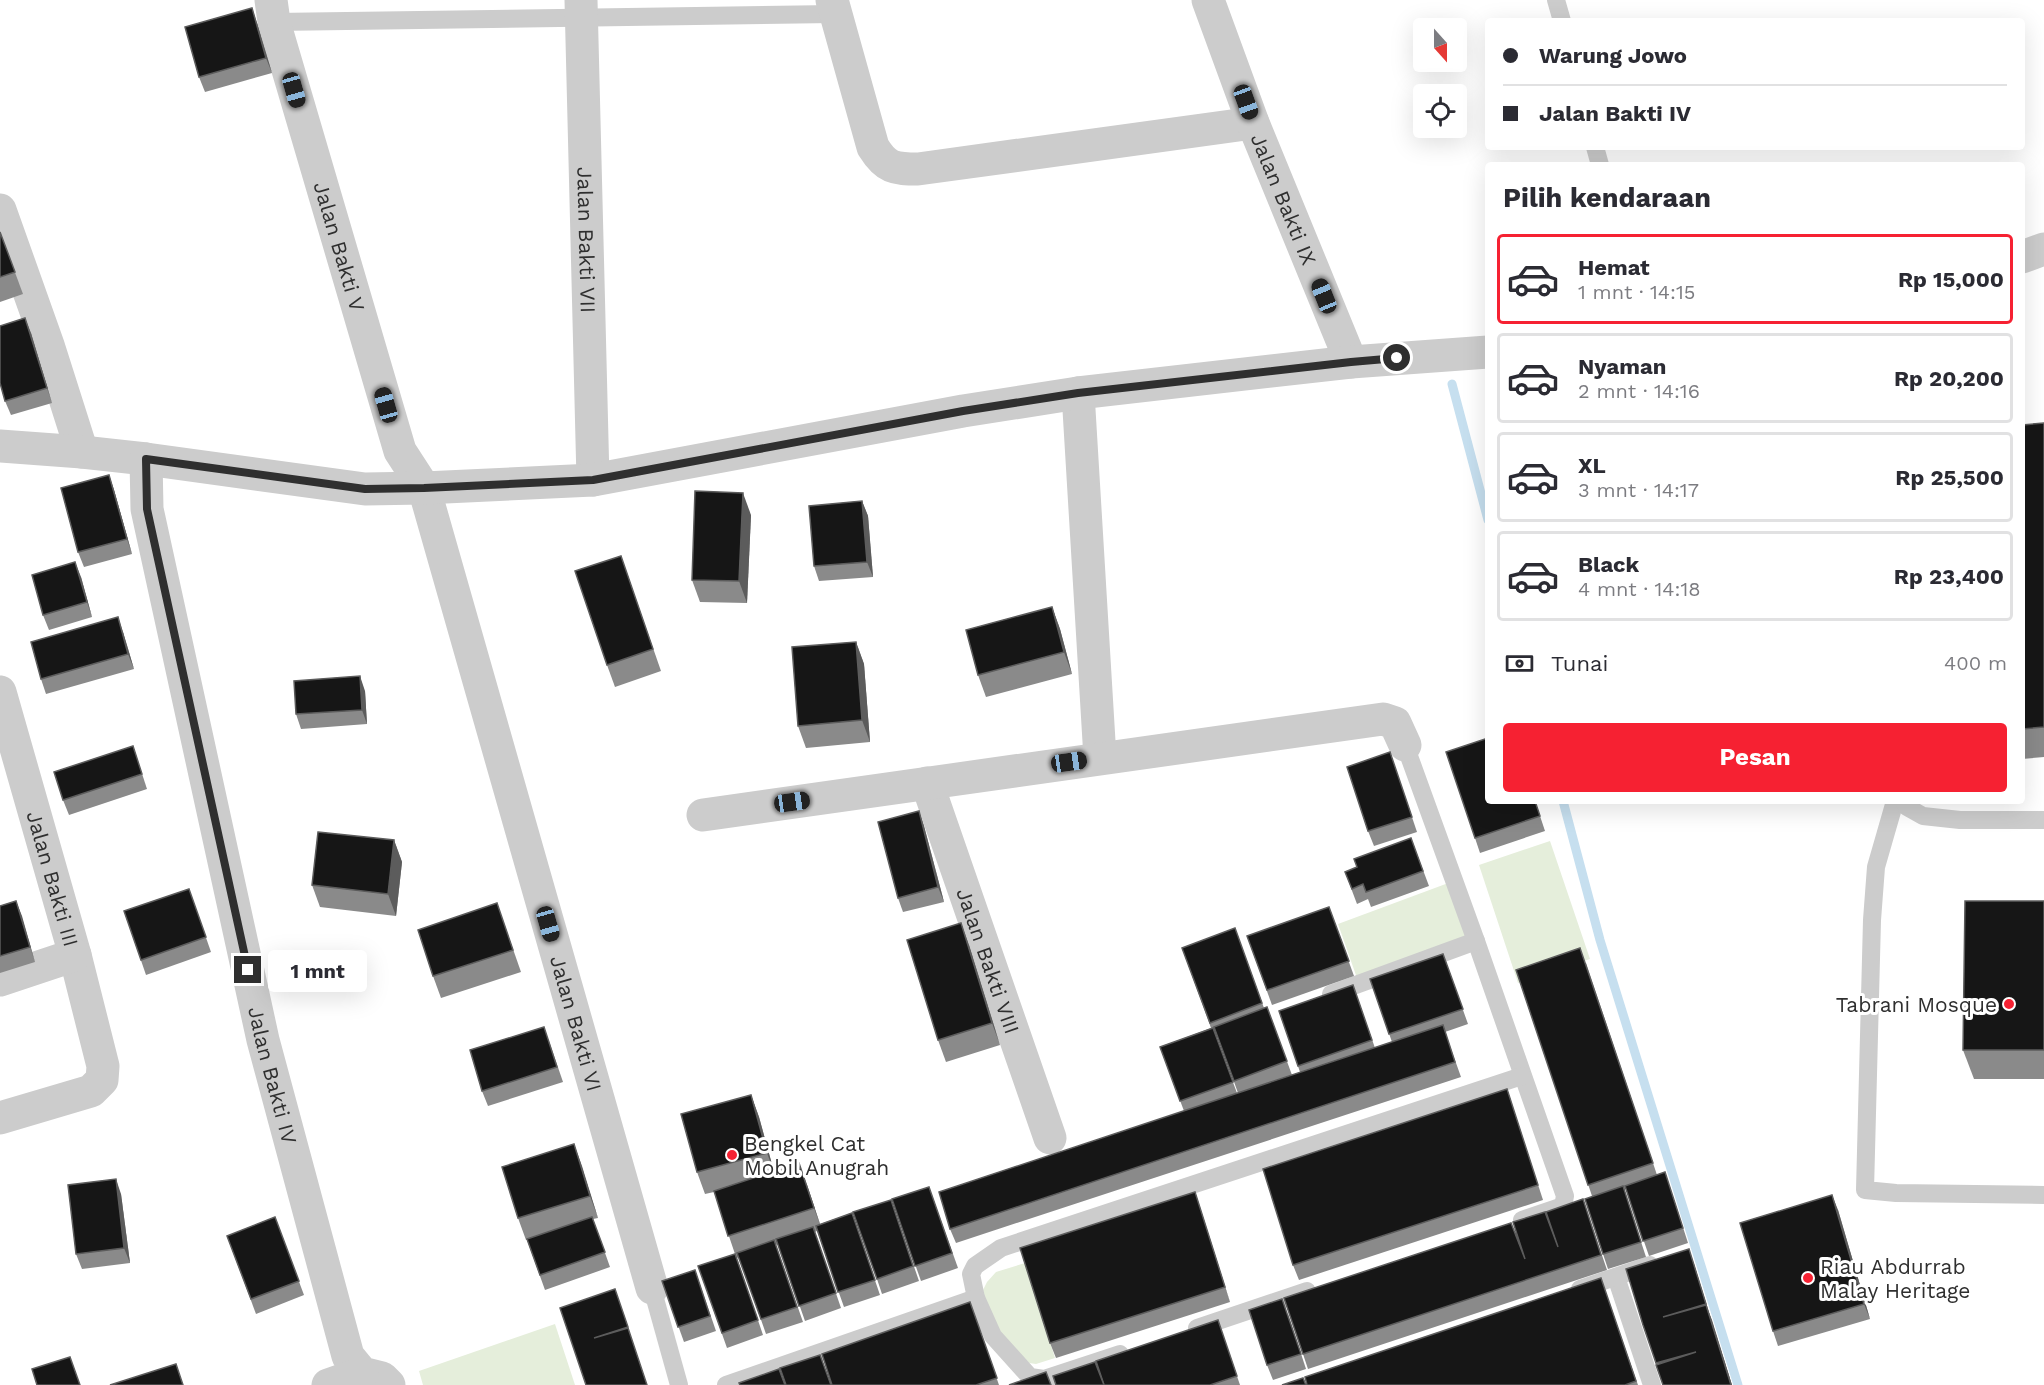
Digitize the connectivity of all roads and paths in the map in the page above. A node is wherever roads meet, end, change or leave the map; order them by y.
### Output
1 (1208, 0) edge
2 (1556, 0) edge
3 (833, 7) edge
4 (581, 8) edge
5 (273, 11) edge
6 (1561, 18) edge
7 (1253, 123) junction
8 (0, 210) edge
9 (2044, 249) edge
10 (2025, 256) edge
11 (1485, 352) edge
12 (1351, 362) junction
13 (1078, 393) junction
14 (0, 446) edge
15 (82, 452) junction
16 (146, 459) junction
17 (593, 480) junction
18 (424, 488) junction
19 (0, 692) edge
20 (1405, 745) joint
21 (1100, 758) junction
22 (12, 777) edge
23 (927, 783) junction
24 (1894, 804) edge
25 (1906, 804) edge
26 (703, 815) dead end
27 (2044, 820) edge
28 (1476, 941) junction
29 (75, 955) junction
30 (0, 980) edge
31 (1311, 1002) edge
32 (1522, 1076) junction
33 (0, 1118) edge
34 (1050, 1138) dead end
35 (2044, 1195) edge
36 (1509, 1224) edge
37 (1662, 1262) edge
38 (1616, 1277) junction
39 (1328, 1284) edge
40 (652, 1288) joint
41 (1559, 1295) edge
42 (976, 1298) junction
43 (1180, 1333) edge
44 (1135, 1348) edge
45 (375, 1379) edge
46 (328, 1385) edge
47 (679, 1385) edge
48 (726, 1385) edge
49 (1652, 1385) edge

1 - 7 street, Jalan Bakti IX
2 - 6 lane
3 - 4 lane
3 - 7 street
4 - 5 lane
4 - 17 street, Jalan Bakti VII
5 - 18 street, Jalan Bakti V
7 - 12 street, Jalan Bakti IX
8 - 15 street
9 - 10 street
11 - 12 street
12 - 13 street
13 - 17 street
13 - 21 street
14 - 15 street
15 - 16 street
16 - 18 street
16 - 45 street, Jalan Bakti IV
17 - 18 street
18 - 40 street, Jalan Bakti VI
19 - 22 street, Jalan Bakti III
20 - 21 street
20 - 28 lane
21 - 23 street
22 - 29 street, Jalan Bakti III
23 - 26 street
23 - 34 street, Jalan Bakti VIII
24 - 35 lane
25 - 27 lane
28 - 31 lane
28 - 32 lane
29 - 30 street
29 - 33 street, Jalan Bakti III
32 - 36 lane
32 - 42 lane
37 - 38 lane
38 - 41 lane
38 - 49 lane
39 - 43 lane
40 - 47 lane, Jalan Bakti VI
42 - 44 lane
42 - 48 lane
45 - 46 street

